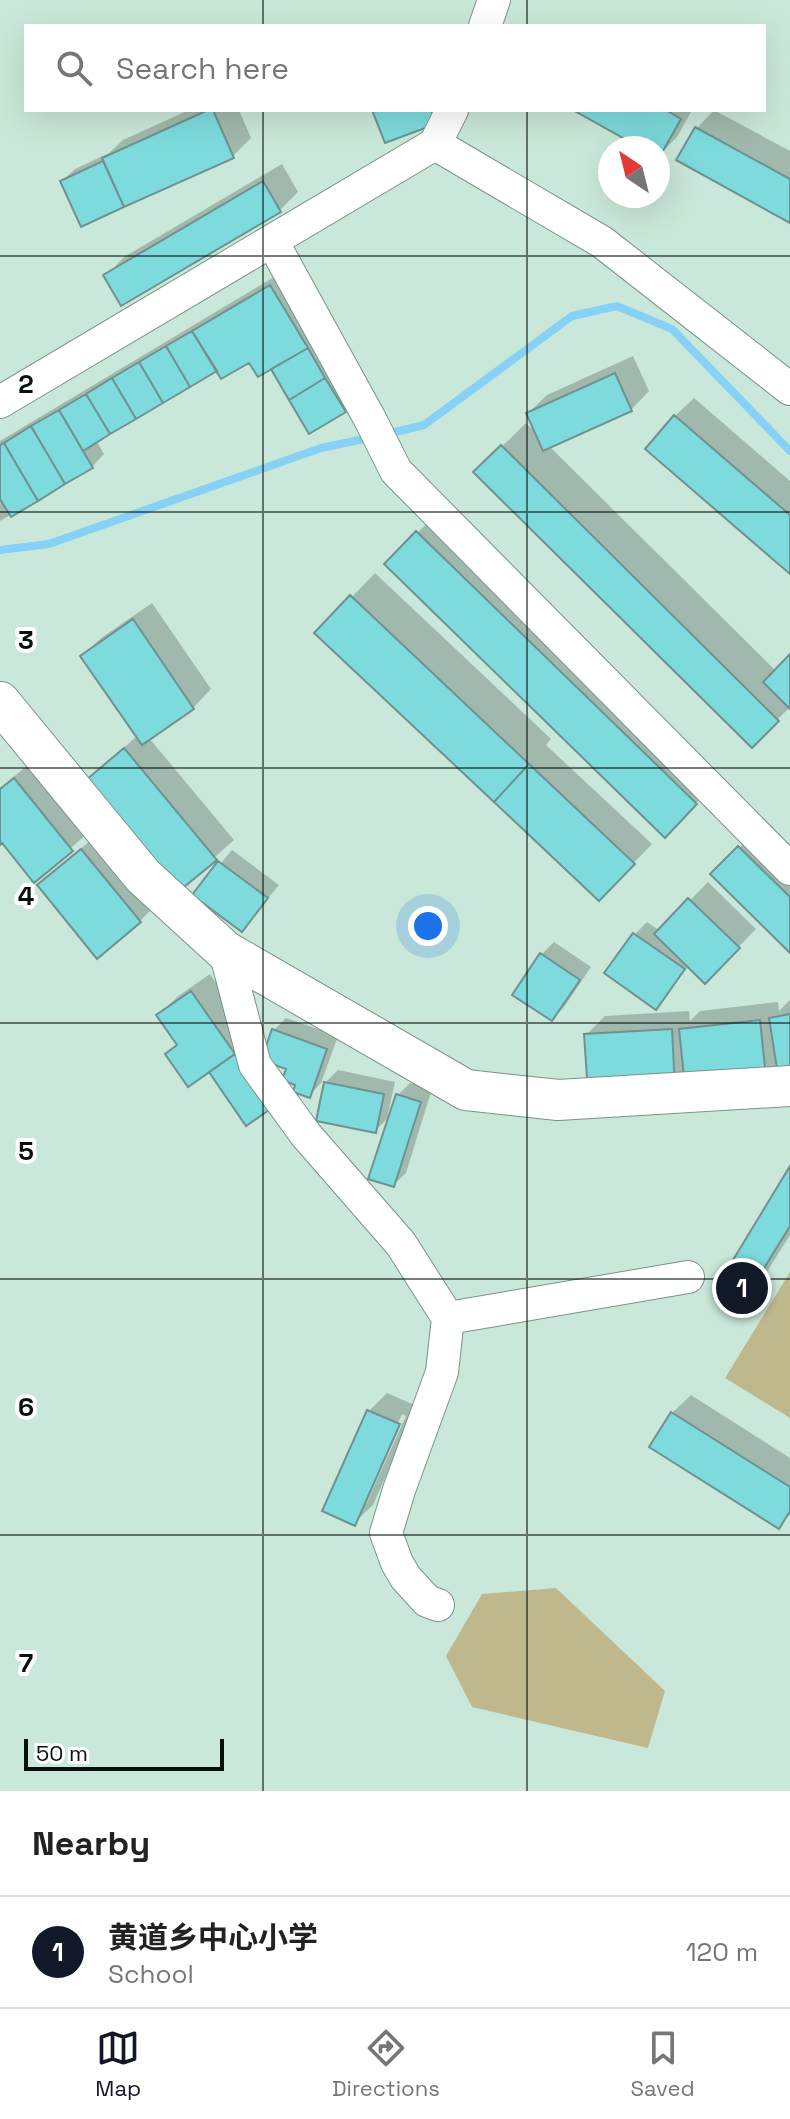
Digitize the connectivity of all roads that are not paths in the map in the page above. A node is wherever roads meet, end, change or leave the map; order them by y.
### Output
1 (494, 0) edge
2 (486, 24) edge
3 (451, 112) edge
4 (435, 144) junction
5 (272, 241) junction
6 (790, 389) edge
7 (0, 402) edge
8 (0, 702) edge
9 (790, 869) edge
10 (225, 951) junction
11 (790, 1086) edge
12 (688, 1277) dead end
13 (448, 1318) junction
14 (438, 1605) dead end

1 - 2 street
3 - 4 street
4 - 5 street
4 - 6 street
5 - 7 street
5 - 9 street
8 - 10 main road
10 - 11 main road
10 - 13 street
12 - 13 street
13 - 14 street

